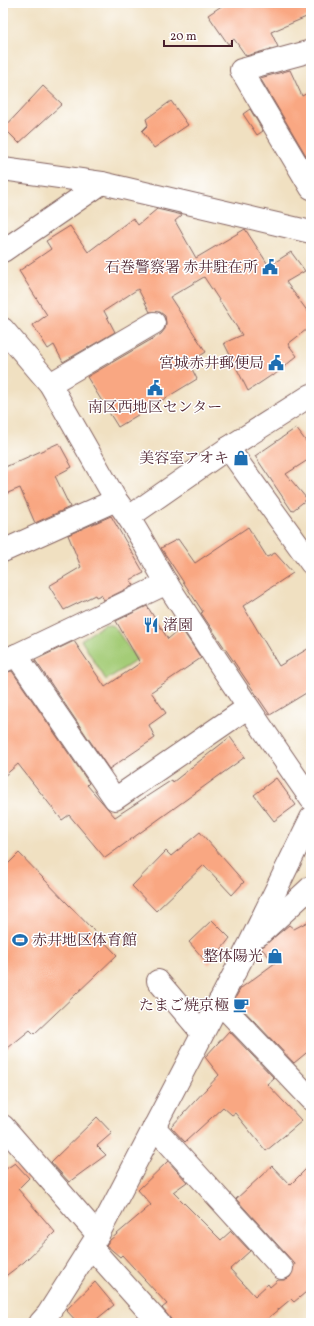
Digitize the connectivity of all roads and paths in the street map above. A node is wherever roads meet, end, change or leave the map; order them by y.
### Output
1 (311, 51) edge
2 (3, 169) edge
3 (102, 183) junction
4 (311, 188) edge
5 (311, 232) edge
6 (3, 251) edge
7 (154, 323) dead end
8 (3, 329) edge
9 (50, 384) junction
10 (311, 395) edge
11 (228, 448) junction
12 (123, 508) junction
13 (3, 551) edge
14 (311, 563) edge
15 (167, 583) junction
16 (10, 658) edge
17 (247, 708) junction
18 (311, 799) edge
19 (311, 818) edge
20 (309, 894) edge
21 (250, 943) junction
22 (158, 981) dead end
23 (219, 1002) junction
24 (202, 1033) junction
25 (308, 1091) edge
26 (3, 1126) edge
27 (154, 1127) junction
28 (95, 1241) junction
29 (282, 1268) dead end
30 (40, 1323) edge
31 (159, 1323) edge

1 - 4 street
2 - 3 street
3 - 5 street
3 - 6 street
7 - 9 street
8 - 9 street
9 - 12 street
10 - 11 street
11 - 12 street
11 - 14 street
12 - 13 street
12 - 15 street
15 - 16 street
15 - 17 street
16 - 17 street
17 - 18 street
19 - 21 street
20 - 21 street
21 - 23 street
22 - 24 street
23 - 24 street
23 - 25 street
24 - 27 street
26 - 28 street
27 - 28 street
27 - 29 street
28 - 30 street
28 - 31 street

